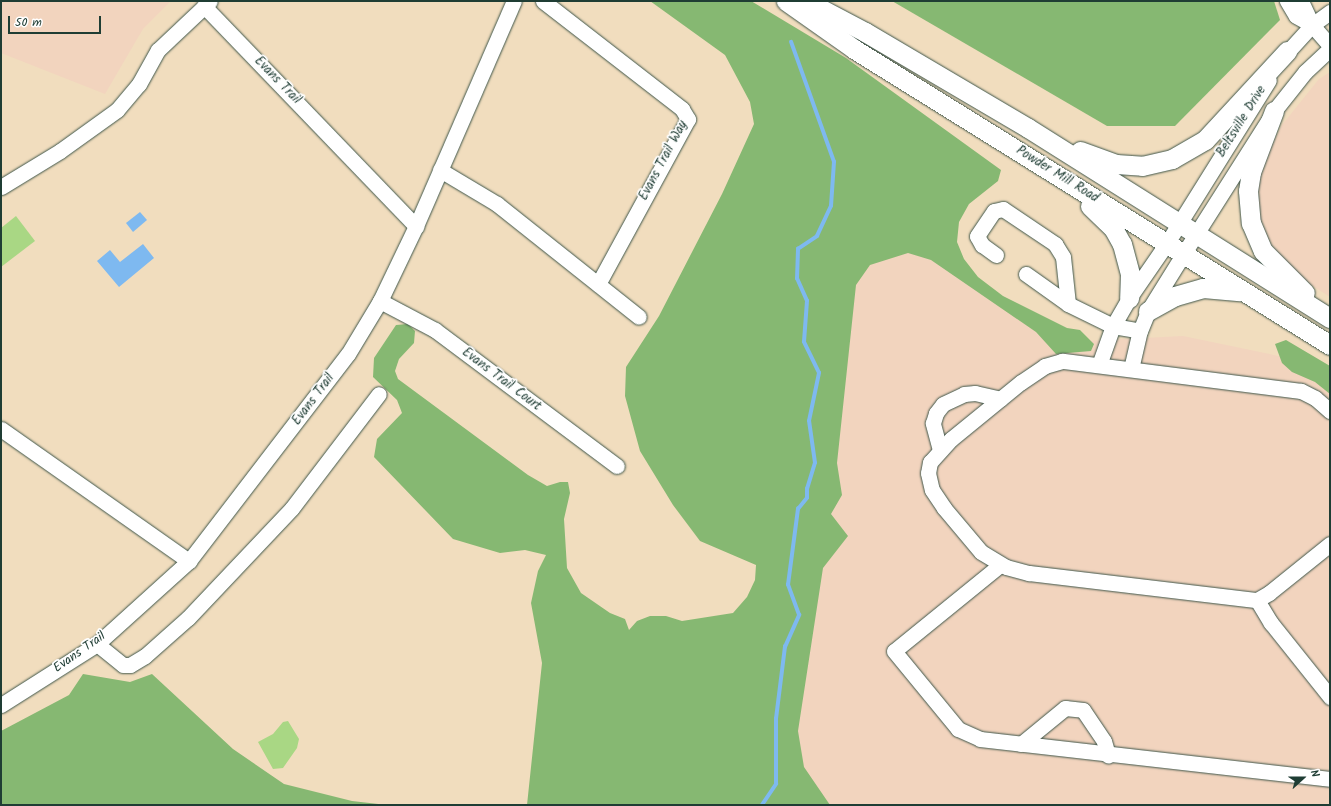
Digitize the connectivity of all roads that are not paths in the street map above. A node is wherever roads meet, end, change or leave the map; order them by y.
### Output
1 (514, 1) edge
2 (543, 1) edge
3 (786, 1) edge
4 (806, 1) edge
5 (1287, 1) edge
6 (1301, 1) edge
7 (207, 4) edge
8 (1330, 12) edge
9 (1312, 25) junction
10 (1330, 46) edge
11 (1330, 49) edge
12 (1287, 51) junction
13 (1274, 111) junction
14 (1028, 128) junction
15 (1014, 148) junction
16 (440, 170) junction
17 (1, 188) edge
18 (1179, 224) junction
19 (416, 226) junction
20 (1196, 235) junction
21 (1167, 243) junction
22 (1184, 253) junction
23 (996, 255) dead end
24 (1026, 274) dead end
25 (598, 284) junction
26 (1242, 291) junction
27 (1128, 298) junction
28 (380, 301) junction
29 (1068, 304) junction
30 (1148, 311) junction
31 (639, 317) dead end
32 (1330, 318) edge
33 (1113, 326) junction
34 (1140, 330) junction
35 (1330, 345) edge
36 (1099, 365) junction
37 (1132, 369) junction
38 (379, 394) dead end
39 (1000, 399) junction
40 (1330, 411) edge
41 (1, 428) edge
42 (940, 450) junction
43 (617, 466) dead end
44 (1330, 544) edge
45 (189, 561) junction
46 (1000, 564) junction
47 (1257, 600) junction
48 (97, 644) junction
49 (1330, 697) edge
50 (1, 705) edge
51 (1021, 744) junction
52 (1108, 755) junction
53 (1330, 779) edge

1 - 16 street, Evans Trail
2 - 25 street, Evans Trail Way
3 - 15 main road, Powder Mill Road
4 - 14 main road, Powder Mill Road
5 - 9 street
6 - 9 street
7 - 17 street, Evans Trail
7 - 19 street, Evans Trail
8 - 9 street, Beltsville Drive
9 - 10 street
9 - 12 street, Beltsville Drive
11 - 13 street, Beltsville Drive
12 - 14 main road
12 - 18 street, Beltsville Drive
13 - 20 street, Beltsville Drive
13 - 32 main road
14 - 18 main road, Powder Mill Road
15 - 21 main road, Powder Mill Road
15 - 27 main road
16 - 19 street, Evans Trail
16 - 25 street
18 - 20 main road, Powder Mill Road
18 - 21 street, Beltsville Drive
19 - 28 street, Evans Trail
20 - 22 street, Beltsville Drive
20 - 32 main road, Powder Mill Road
21 - 22 main road, Powder Mill Road
21 - 27 street, Beltsville Drive
22 - 26 main road, Powder Mill Road
22 - 30 street, Beltsville Drive
23 - 29 street
24 - 29 street
25 - 31 street
26 - 30 main road
26 - 35 main road, Powder Mill Road
27 - 33 street, Beltsville Drive
28 - 43 street, Evans Trail Court
28 - 45 street, Evans Trail
29 - 33 street
30 - 34 street, Beltsville Drive
33 - 34 street
33 - 36 street, Beltsville Drive
34 - 37 street, Beltsville Drive
36 - 37 street
36 - 39 street
37 - 40 street
38 - 48 street
39 - 42 street
39 - 42 street
41 - 45 street
42 - 46 street
44 - 47 street
45 - 48 street, Evans Trail
46 - 47 street
46 - 51 street
47 - 49 street
48 - 50 street, Evans Trail
51 - 52 street
51 - 52 street
52 - 53 street

